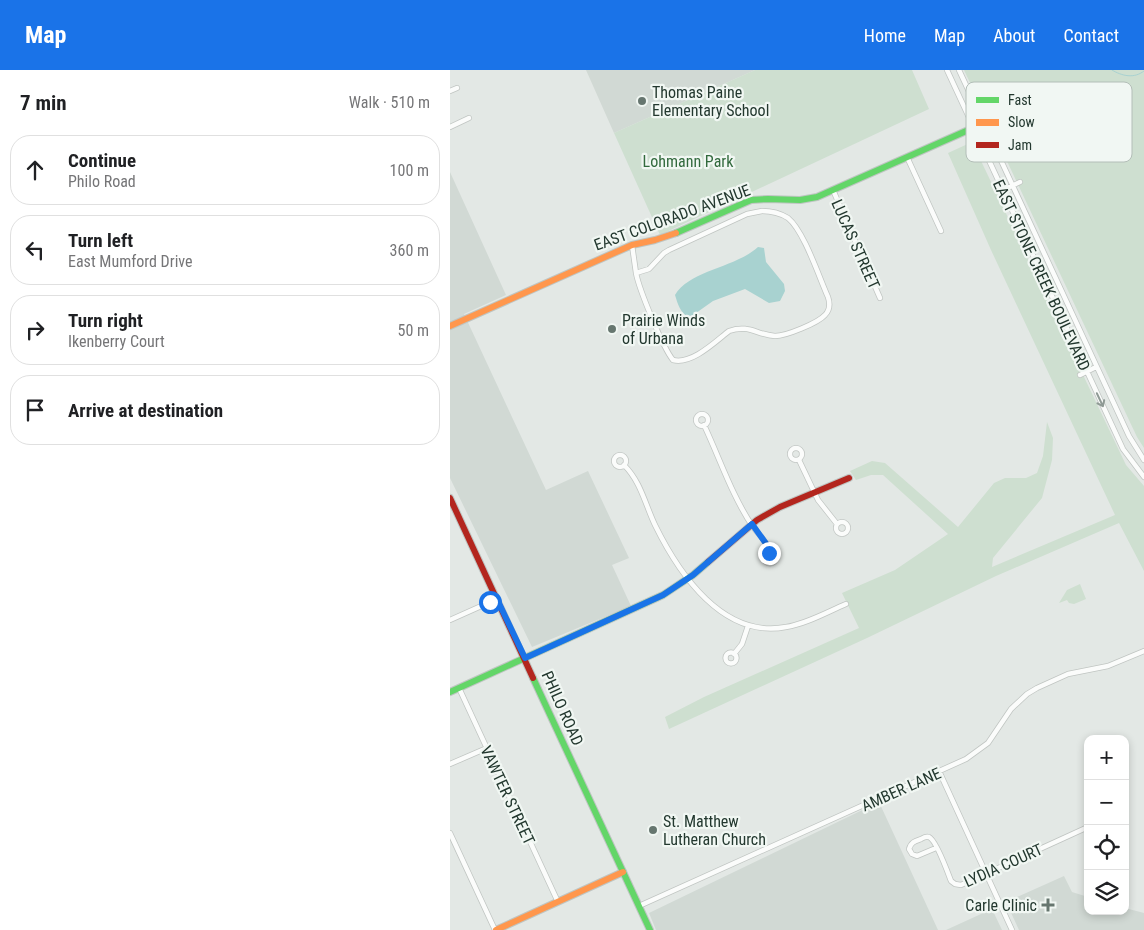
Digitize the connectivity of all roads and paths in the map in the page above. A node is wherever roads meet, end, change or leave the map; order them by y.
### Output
1 (947, 70) edge
2 (959, 70) edge
3 (966, 85) edge
4 (457, 88) dead end
5 (450, 91) edge
6 (966, 111) edge
7 (469, 118) dead end
8 (450, 127) edge
9 (966, 131) edge
10 (907, 157) junction
11 (990, 162) edge
12 (1002, 162) edge
13 (1020, 182) dead end
14 (1013, 186) junction
15 (833, 190) junction
16 (1003, 190) junction
17 (940, 231) dead end
18 (632, 245) junction
19 (636, 273) junction
20 (880, 298) dead end
21 (450, 326) edge
22 (1096, 367) junction
23 (1087, 372) junction
24 (1080, 375) dead end
25 (704, 425) dead end
26 (799, 460) dead end
27 (1144, 460) edge
28 (624, 465) dead end
29 (1144, 477) edge
30 (849, 478) dead end
31 (814, 493) junction
32 (450, 498) edge
33 (752, 524) junction
34 (837, 524) dead end
35 (769, 553) dead end
36 (688, 578) junction
37 (497, 599) junction
38 (846, 604) dead end
39 (450, 620) edge
40 (748, 626) junction
41 (1144, 651) edge
42 (734, 654) dead end
43 (525, 658) junction
44 (459, 688) junction
45 (450, 692) edge
46 (487, 748) junction
47 (450, 764) edge
48 (939, 772) junction
49 (1084, 829) edge
50 (450, 833) edge
51 (936, 848) junction
52 (623, 872) junction
53 (986, 873) junction
54 (558, 902) junction
55 (639, 906) junction
56 (495, 930) edge
57 (650, 930) edge
58 (1012, 930) edge

1 - 6 street, EAST STONE CREEK BOULEVARD
2 - 3 street, EAST STONE CREEK BOULEVARD
4 - 5 street
7 - 8 street
9 - 10 street, EAST COLORADO AVENUE
10 - 15 street, EAST COLORADO AVENUE
10 - 17 street
11 - 16 street, EAST STONE CREEK BOULEVARD
12 - 14 street, EAST STONE CREEK BOULEVARD
13 - 14 street
14 - 16 street
14 - 22 street, EAST STONE CREEK BOULEVARD
15 - 18 street, EAST COLORADO AVENUE
15 - 20 street, LUCAS STREET
16 - 23 street, EAST STONE CREEK BOULEVARD
18 - 19 street
18 - 21 street, EAST COLORADO AVENUE
19 - 19 street
22 - 23 street
22 - 27 street, EAST STONE CREEK BOULEVARD
23 - 24 street
23 -> 29 street, EAST STONE CREEK BOULEVARD
25 - 33 street
26 - 31 street
28 - 36 street
30 - 31 street
31 - 33 street
31 - 34 street
32 - 37 street, PHILO ROAD
33 - 35 street
33 - 36 street
36 - 40 street
36 - 43 street
37 - 39 street
37 - 43 street, PHILO ROAD
38 - 40 street
40 - 42 street
41 - 48 street, AMBER LANE
43 - 44 street
43 - 52 street, PHILO ROAD
44 - 45 street
44 - 46 street, VAWTER STREET
46 - 47 street
46 - 54 street, VAWTER STREET
48 - 53 street
48 - 55 street, AMBER LANE
49 - 53 street, LYDIA COURT
50 - 56 street
51 - 51 street
51 - 53 street, LYDIA COURT
52 - 54 street
52 - 55 street, PHILO ROAD
53 - 58 street
54 - 56 street
55 - 57 street, PHILO ROAD

